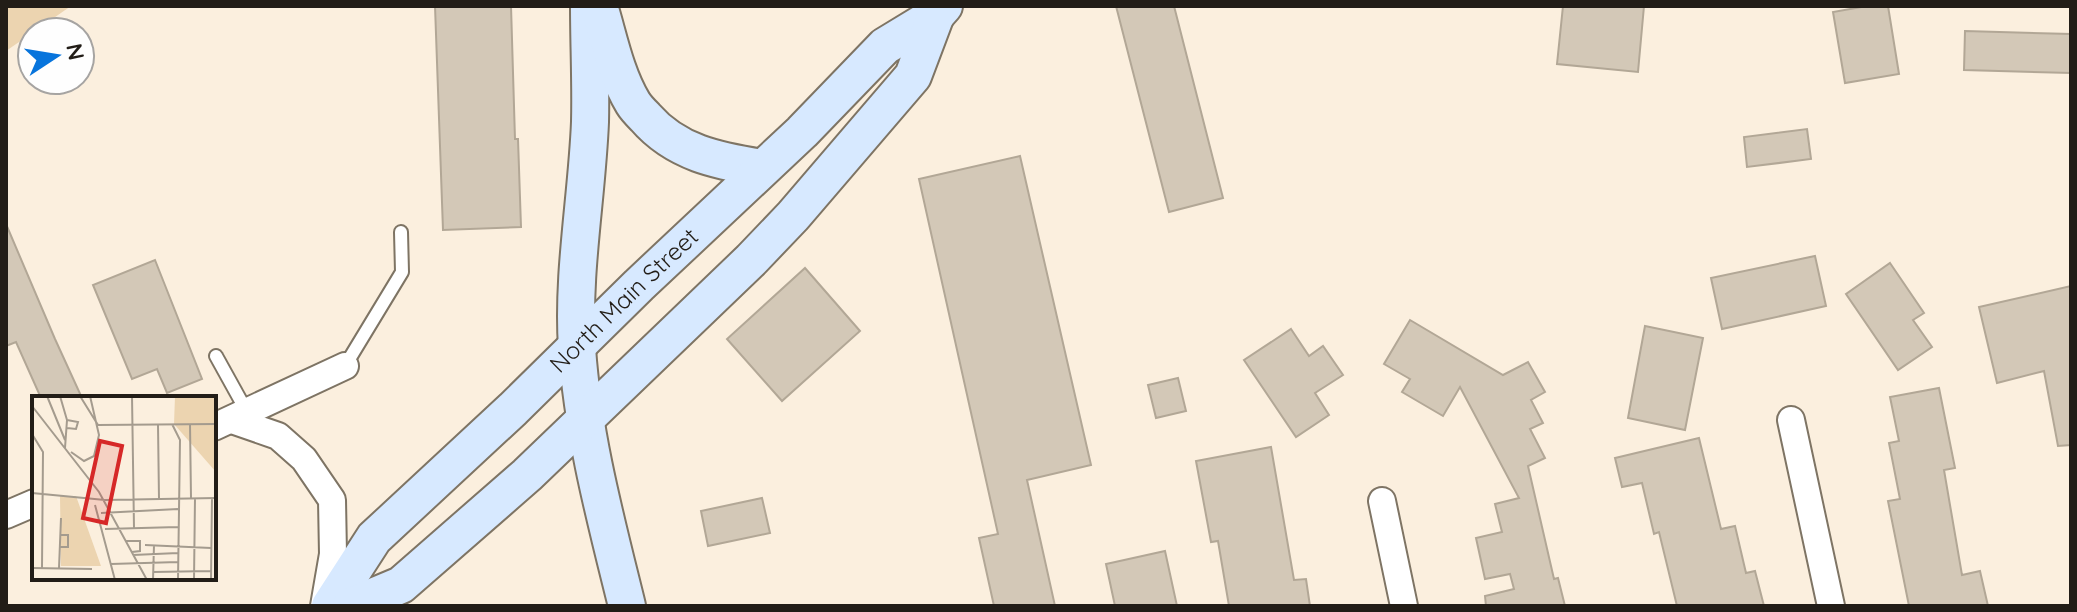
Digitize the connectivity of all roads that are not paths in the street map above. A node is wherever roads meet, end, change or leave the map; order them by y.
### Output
1 (589, 6) edge
2 (599, 6) edge
3 (940, 11) edge
4 (762, 168) junction
5 (401, 232) dead end
6 (577, 347) junction
7 (216, 356) dead end
8 (345, 366) joint
9 (585, 418) junction
10 (231, 420) edge
11 (1791, 420) dead end
12 (1382, 501) dead end
13 (32, 504) edge
14 (6, 515) edge
15 (327, 606) edge
16 (351, 606) edge
17 (627, 606) edge
18 (1404, 606) edge
19 (1831, 606) edge

1 - 6 main road
2 - 4 main road
3 - 4 main road, North Main Street
3 - 9 main road, North Main Street
4 - 6 main road, North Main Street
5 - 8 lane
6 - 9 main road
6 - 15 main road, North Main Street
7 - 10 lane
8 - 10 street
9 - 16 main road, North Main Street
9 - 17 main road
10 - 15 street
11 - 19 street
12 - 18 street
13 - 14 street

